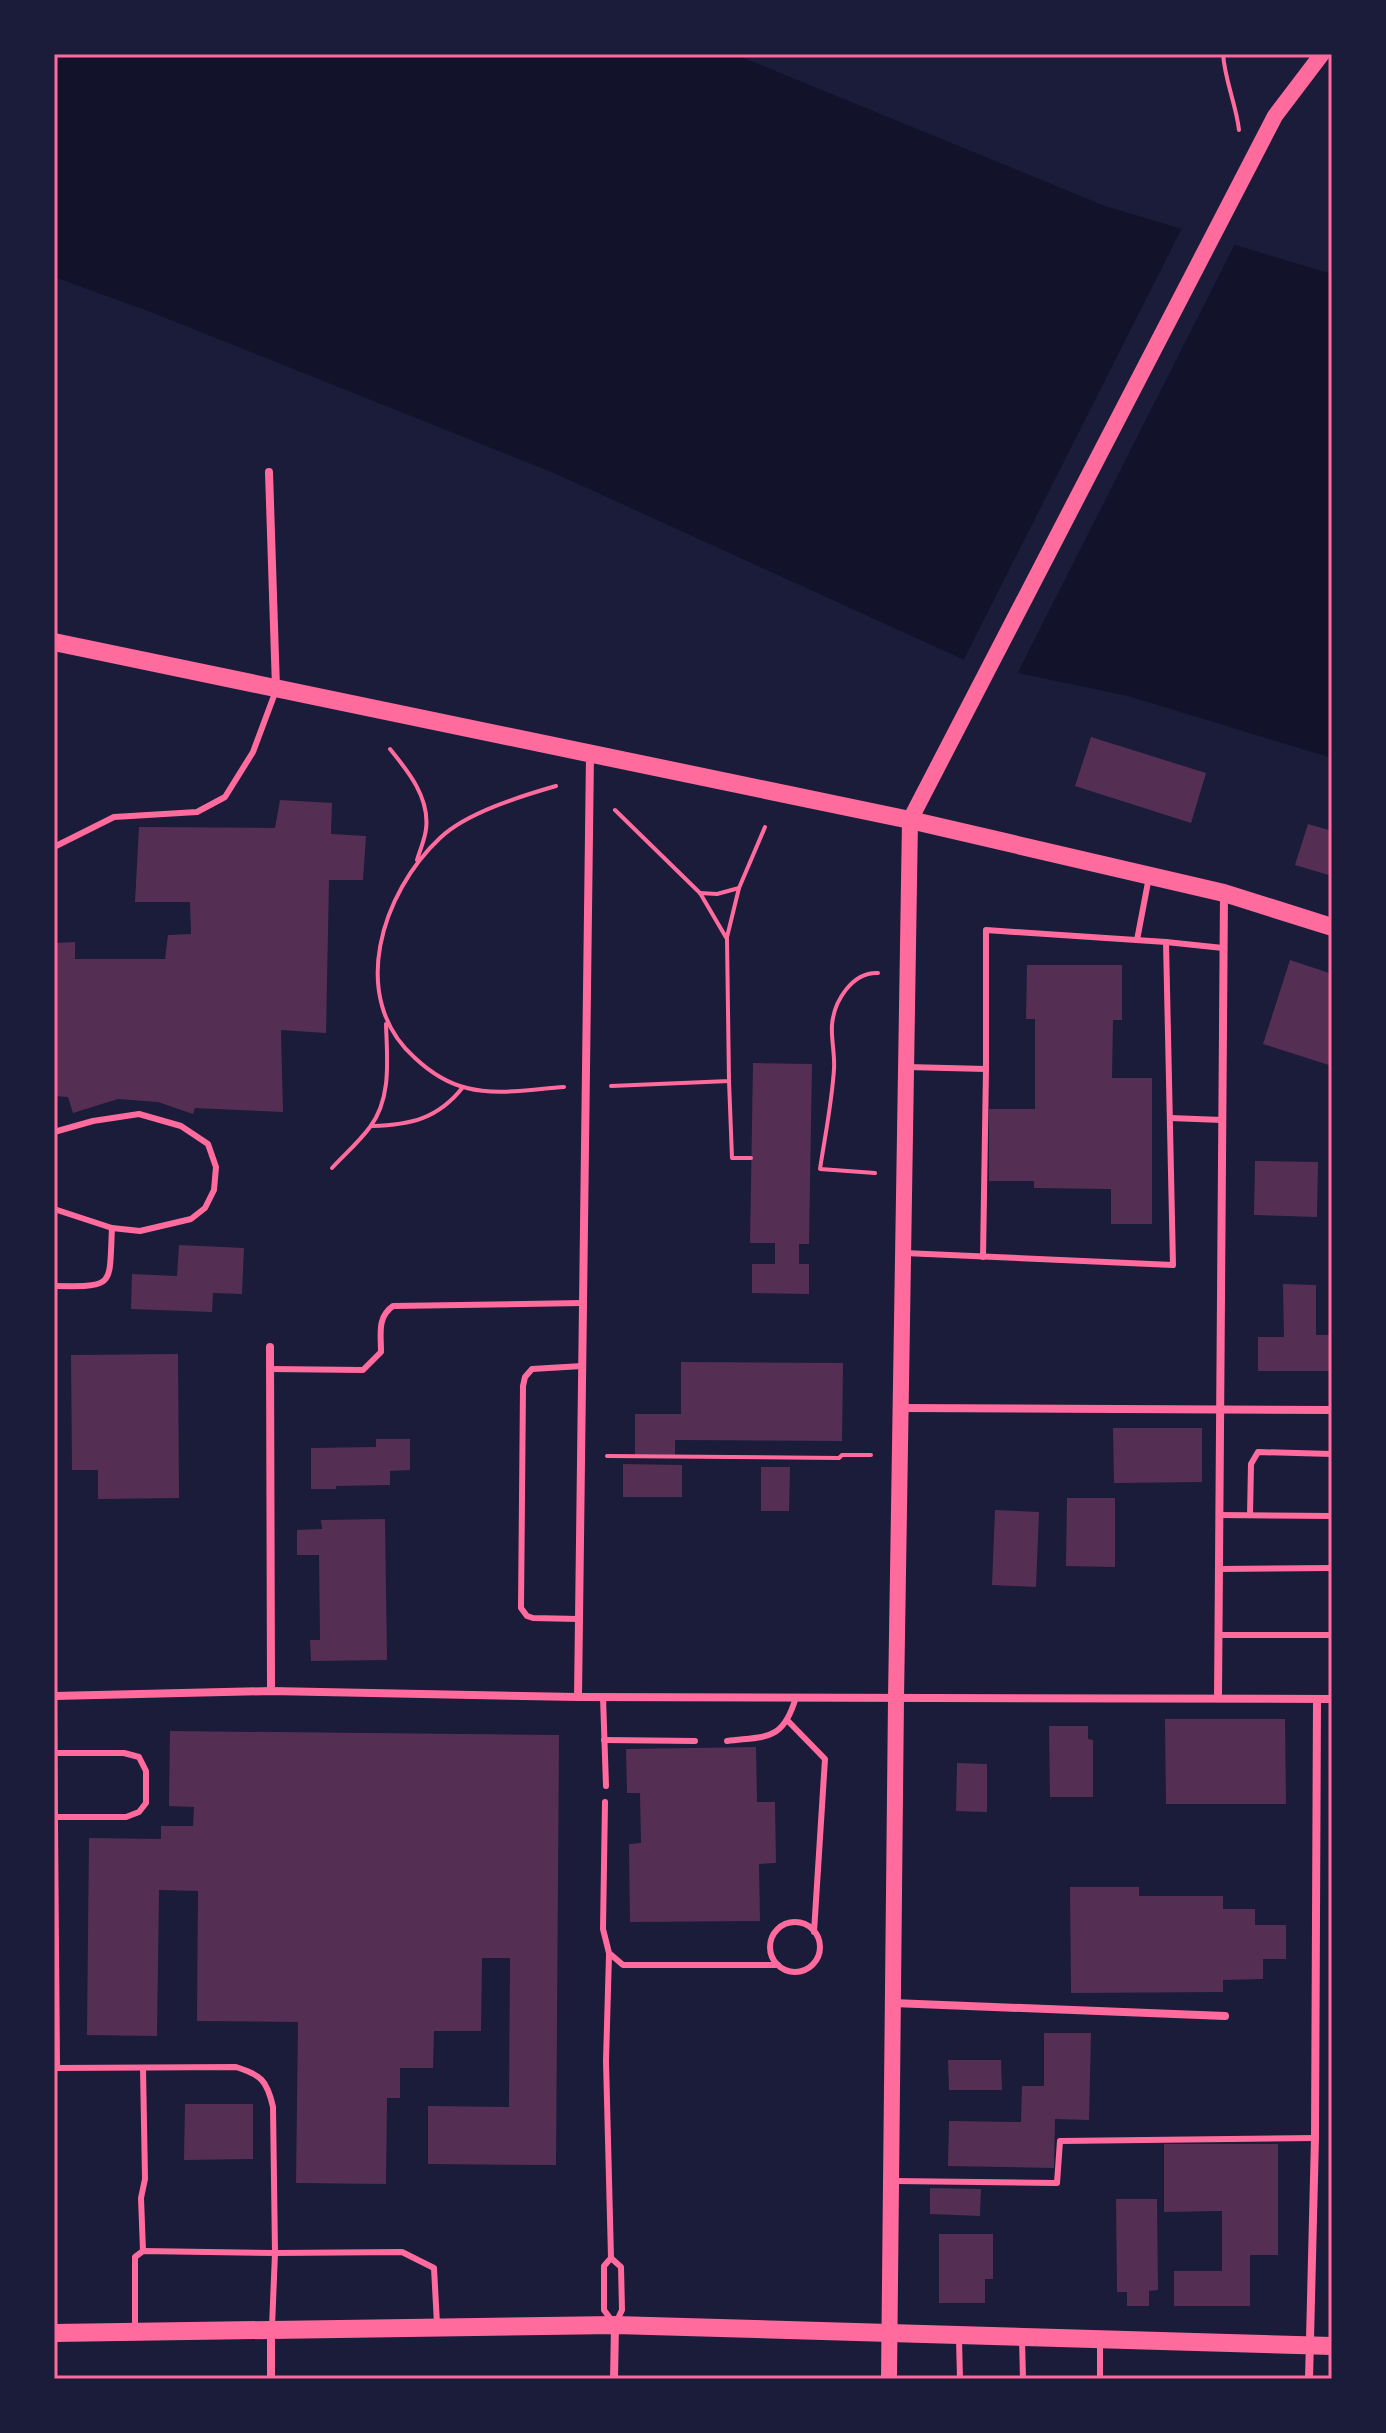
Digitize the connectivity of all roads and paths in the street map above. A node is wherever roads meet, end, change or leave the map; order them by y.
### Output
1 (1223, 54) edge
2 (1322, 54) edge
3 (1239, 130) dead end
4 (269, 472) dead end
5 (54, 642) edge
6 (276, 689) junction
7 (390, 749) dead end
8 (590, 755) junction
9 (556, 786) dead end
10 (615, 810) dead end
11 (910, 820) junction
12 (765, 827) dead end
13 (54, 847) edge
14 (417, 862) junction
15 (1149, 877) junction
16 (739, 888) junction
17 (700, 893) junction
18 (1224, 893) junction
19 (1332, 927) edge
20 (727, 939) junction
21 (1137, 940) junction
22 (1166, 942) junction
23 (1223, 948) junction
24 (878, 973) dead end
25 (386, 1022) junction
26 (907, 1067) junction
27 (986, 1069) junction
28 (729, 1081) junction
29 (611, 1086) dead end
30 (463, 1087) junction
31 (564, 1087) dead end
32 (1170, 1118) junction
33 (1222, 1120) junction
34 (372, 1126) junction
35 (54, 1132) edge
36 (751, 1158) dead end
37 (332, 1168) dead end
38 (875, 1173) dead end
39 (54, 1209) edge
40 (112, 1228) junction
41 (904, 1253) junction
42 (983, 1257) junction
43 (54, 1286) edge
44 (582, 1303) junction
45 (270, 1347) dead end
46 (582, 1366) junction
47 (270, 1369) junction
48 (901, 1408) junction
49 (1220, 1409) junction
50 (1332, 1410) edge
51 (1332, 1454) edge
52 (871, 1455) dead end
53 (607, 1456) dead end
54 (1219, 1515) junction
55 (1250, 1515) junction
56 (1332, 1516) edge
57 (1332, 1568) edge
58 (1219, 1569) junction
59 (578, 1619) junction
60 (1219, 1635) junction
61 (1332, 1635) edge
62 (271, 1691) junction
63 (54, 1696) edge
64 (578, 1697) junction
65 (603, 1697) junction
66 (796, 1697) junction
67 (896, 1698) junction
68 (1218, 1698) junction
69 (1317, 1699) junction
70 (1332, 1699) edge
71 (54, 1702) edge
72 (787, 1720) junction
73 (604, 1740) junction
74 (695, 1741) dead end
75 (727, 1741) dead end
76 (55, 1753) edge
77 (606, 1786) dead end
78 (605, 1802) dead end
79 (55, 1817) edge
80 (814, 1932) junction
81 (609, 1953) junction
82 (778, 1965) junction
83 (893, 2003) junction
84 (1225, 2016) dead end
85 (56, 2068) edge
86 (143, 2068) junction
87 (1315, 2138) junction
88 (891, 2181) junction
89 (143, 2251) junction
90 (275, 2253) junction
91 (611, 2258) junction
92 (615, 2325) junction
93 (437, 2328) junction
94 (271, 2330) junction
95 (134, 2332) junction
96 (889, 2332) junction
97 (54, 2333) edge
98 (959, 2335) junction
99 (1022, 2337) junction
100 (1101, 2339) junction
101 (1309, 2345) junction
102 (1332, 2346) edge
103 (271, 2379) edge
104 (614, 2379) edge
105 (889, 2379) edge
106 (960, 2379) edge
107 (1023, 2379) edge
108 (1100, 2379) edge
109 (1309, 2379) edge

1 - 3 path
2 - 11 main road
4 - 6 street
5 - 6 main road
6 - 8 main road
6 - 13 lane
7 - 14 path
8 - 11 main road
8 - 44 street
9 - 14 path
10 - 17 path
11 - 15 main road
11 - 26 main road
12 - 16 path
14 - 25 path
15 - 18 main road
15 - 21 lane
16 - 17 path
16 - 20 path
17 - 20 path
18 - 19 main road
18 - 23 street
20 - 28 path
21 - 22 lane
21 - 27 lane
22 - 23 lane
22 - 32 lane
23 - 33 street
24 - 38 path
25 - 30 path
25 - 34 path
26 - 27 lane
26 - 41 main road
27 - 42 lane
28 - 29 path
28 - 36 path
30 - 31 path
30 - 34 path
32 - 33 lane
32 - 42 lane
33 - 49 street
34 - 37 path
35 - 40 lane
39 - 40 lane
40 - 43 lane
41 - 42 lane
41 - 48 main road
44 - 46 street
44 - 47 lane
45 - 47 street
46 - 59 street
46 - 59 lane
47 - 62 street
48 - 49 street
48 - 67 main road
49 - 50 street
49 - 54 street
51 - 55 lane
52 - 53 path
54 - 55 lane
54 - 58 street
55 - 56 lane
57 - 58 lane
58 - 60 street
59 - 64 street
60 - 61 lane
60 - 68 street
62 - 63 street
62 - 64 street
64 - 65 street
65 - 66 street
65 - 73 lane
66 - 67 street
66 - 72 lane
67 - 68 street
67 - 83 main road
68 - 69 street
69 - 70 street
69 - 87 street
71 - 76 lane
72 - 75 lane
72 - 80 lane
73 - 74 lane
73 - 77 lane
76 - 79 lane
76 - 79 lane
78 - 81 lane
79 - 85 lane
80 - 82 lane
80 - 82 lane
81 - 82 lane
81 - 91 lane
83 - 84 street
83 - 88 main road
85 - 86 lane
86 - 89 lane
86 - 90 lane
87 - 88 lane
87 - 101 street
88 - 96 main road
89 - 90 lane
89 - 95 lane
90 - 93 lane
90 - 94 lane
91 - 92 lane
91 - 92 lane
92 - 93 main road
92 - 96 main road
92 - 104 street
93 - 94 main road
94 - 95 main road
94 - 103 street
95 - 97 main road
96 - 98 main road
96 - 105 main road
98 - 99 main road
98 - 106 lane
99 - 100 main road
99 - 107 lane
100 - 101 main road
100 - 108 lane
101 - 102 main road
101 - 109 street

